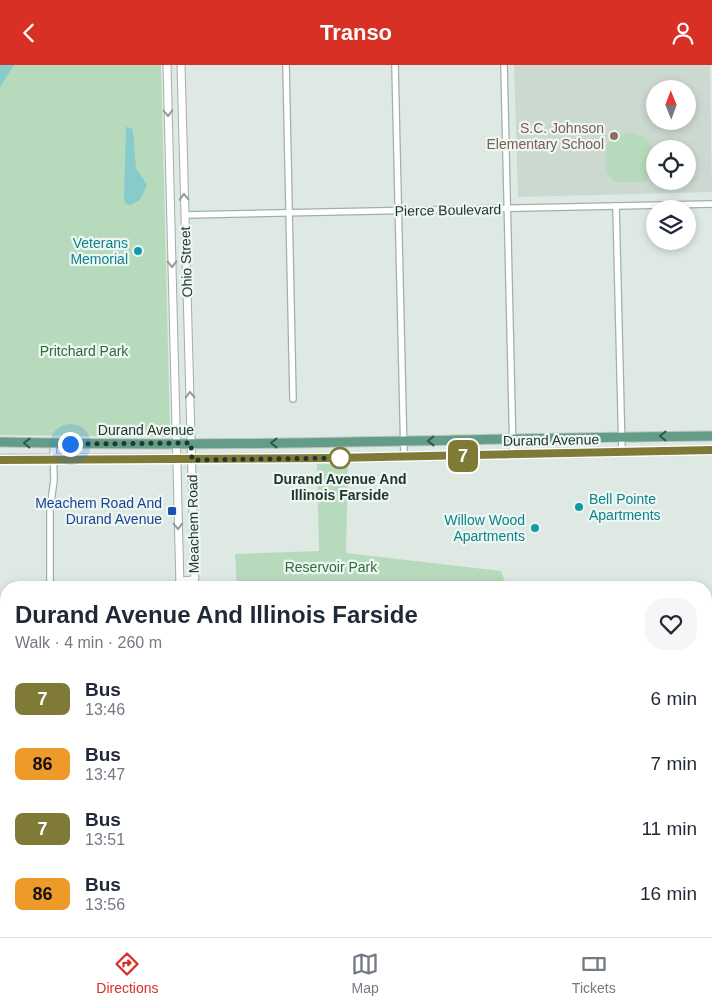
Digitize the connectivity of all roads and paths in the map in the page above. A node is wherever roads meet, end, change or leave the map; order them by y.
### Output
1 (167, 65) edge
2 (181, 65) edge
3 (286, 65) edge
4 (395, 65) edge
5 (504, 65) edge
6 (712, 204) edge
7 (616, 206) junction
8 (507, 208) junction
9 (398, 211) junction
10 (290, 213) junction
11 (185, 215) junction
12 (293, 399) dead end
13 (712, 436) edge
14 (621, 437) junction
15 (512, 439) junction
16 (404, 441) junction
17 (0, 442) edge
18 (176, 443) junction
19 (191, 443) junction
20 (54, 444) junction
21 (712, 450) edge
22 (622, 453) junction
23 (513, 455) junction
24 (404, 457) junction
25 (0, 459) edge
26 (176, 459) junction
27 (54, 460) junction
28 (192, 460) junction
29 (50, 581) edge
30 (180, 581) edge
31 (194, 581) edge

1 -> 18 street, Ohio Street
11 -> 2 street, Ohio Street
3 - 10 street
4 - 9 street
5 - 8 street
6 - 7 street, Pierce Boulevard
7 - 8 street, Pierce Boulevard
7 - 14 street
8 - 9 street, Pierce Boulevard
8 - 15 street
9 - 10 street, Pierce Boulevard
9 - 16 street
10 - 11 street, Pierce Boulevard
10 - 12 street
19 -> 11 street, Ohio Street
13 -> 14 main road, Durand Avenue
14 - 15 main road, Durand Avenue
14 - 22 street
15 -> 16 main road, Durand Avenue
15 - 23 street
16 -> 19 main road, Durand Avenue
16 - 24 street
20 -> 17 main road, Durand Avenue
18 - 19 main road, Durand Avenue
18 - 20 main road, Durand Avenue
18 - 26 street, Meachem Road
19 - 28 street, Ohio Street
20 - 27 street
21 - 22 main road, Durand Avenue
22 - 23 main road, Durand Avenue
23 - 24 main road, Durand Avenue
24 - 28 main road, Durand Avenue
25 - 27 main road, Durand Avenue
26 - 27 main road, Durand Avenue
26 - 28 main road, Durand Avenue
26 -> 30 street, Meachem Road
27 - 29 street
28 - 31 street, Meachem Road

